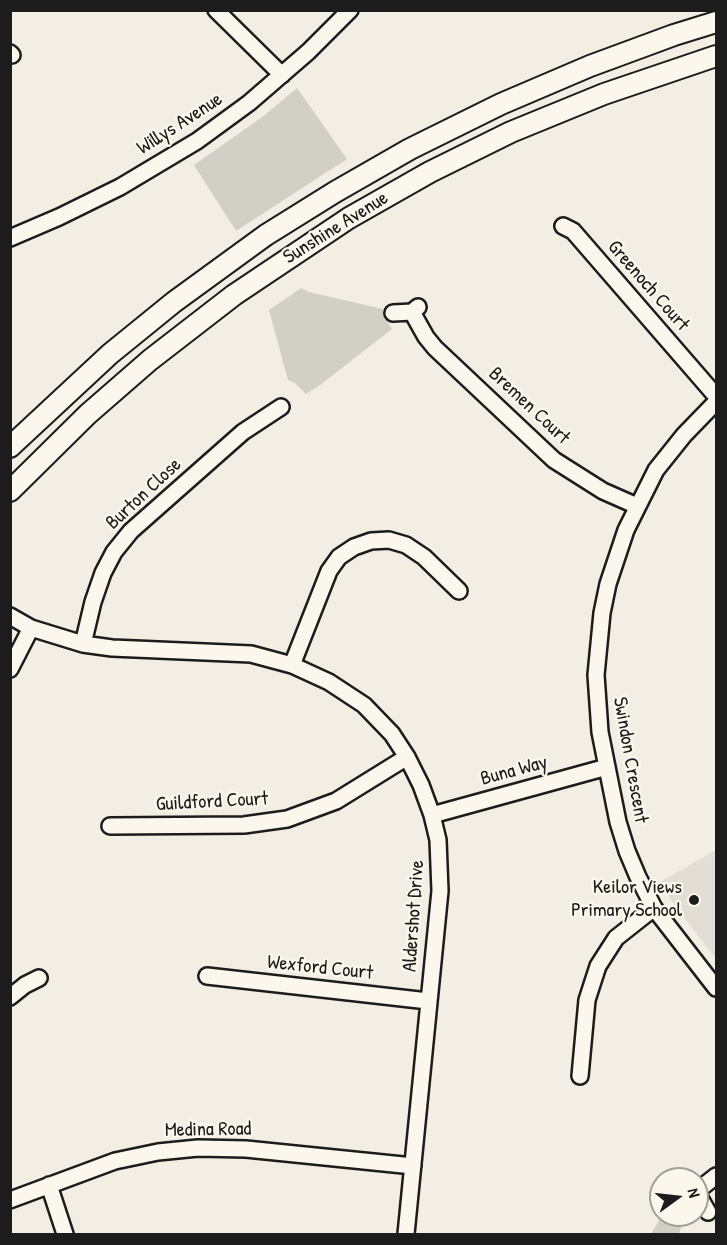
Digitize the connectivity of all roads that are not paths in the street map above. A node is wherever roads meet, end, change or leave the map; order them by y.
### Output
1 (216, 10) edge
2 (350, 10) edge
3 (714, 21) edge
4 (717, 56) edge
5 (282, 75) junction
6 (571, 227) dead end
7 (10, 238) edge
8 (393, 313) dead end
9 (717, 396) edge
10 (717, 402) edge
11 (281, 407) dead end
12 (10, 447) edge
13 (43, 459) junction
14 (10, 491) edge
15 (10, 505) edge
16 (637, 506) junction
17 (459, 591) dead end
18 (10, 616) edge
19 (31, 628) junction
20 (83, 644) junction
21 (292, 665) junction
22 (10, 669) edge
23 (407, 757) junction
24 (607, 767) junction
25 (432, 815) junction
26 (110, 826) dead end
27 (654, 908) junction
28 (207, 976) dead end
29 (39, 978) dead end
30 (717, 988) edge
31 (10, 997) edge
32 (428, 1001) junction
33 (580, 1076) dead end
34 (413, 1166) junction
35 (50, 1185) junction
36 (10, 1200) edge
37 (65, 1234) edge
38 (406, 1234) edge

1 - 5 street
2 - 5 street, Willys Avenue
3 - 12 main road, Sunshine Avenue
4 - 13 main road, Sunshine Avenue
5 - 7 street, Willys Avenue
6 - 9 street, Greenoch Court
8 - 16 street, Bremen Court
10 - 16 street, Swindon Crescent
11 - 20 street, Burton Close
13 - 14 main road, Sunshine Avenue
13 - 15 main road
16 - 24 street, Swindon Crescent
17 - 21 street
18 - 19 street, Aldershot Drive
19 - 20 street, Aldershot Drive
19 - 22 street
20 - 21 street, Aldershot Drive
21 - 23 street, Aldershot Drive
23 - 25 street, Aldershot Drive
23 - 26 street, Guildford Court
24 - 25 street, Buna Way
24 - 27 street, Swindon Crescent
25 - 32 street, Aldershot Drive
27 - 30 street, Swindon Crescent
27 - 33 street
28 - 32 street, Wexford Court
29 - 31 street
32 - 34 street, Aldershot Drive
34 - 35 street, Medina Road
34 - 38 street, Aldershot Drive
35 - 36 street, Medina Road
35 - 37 street

